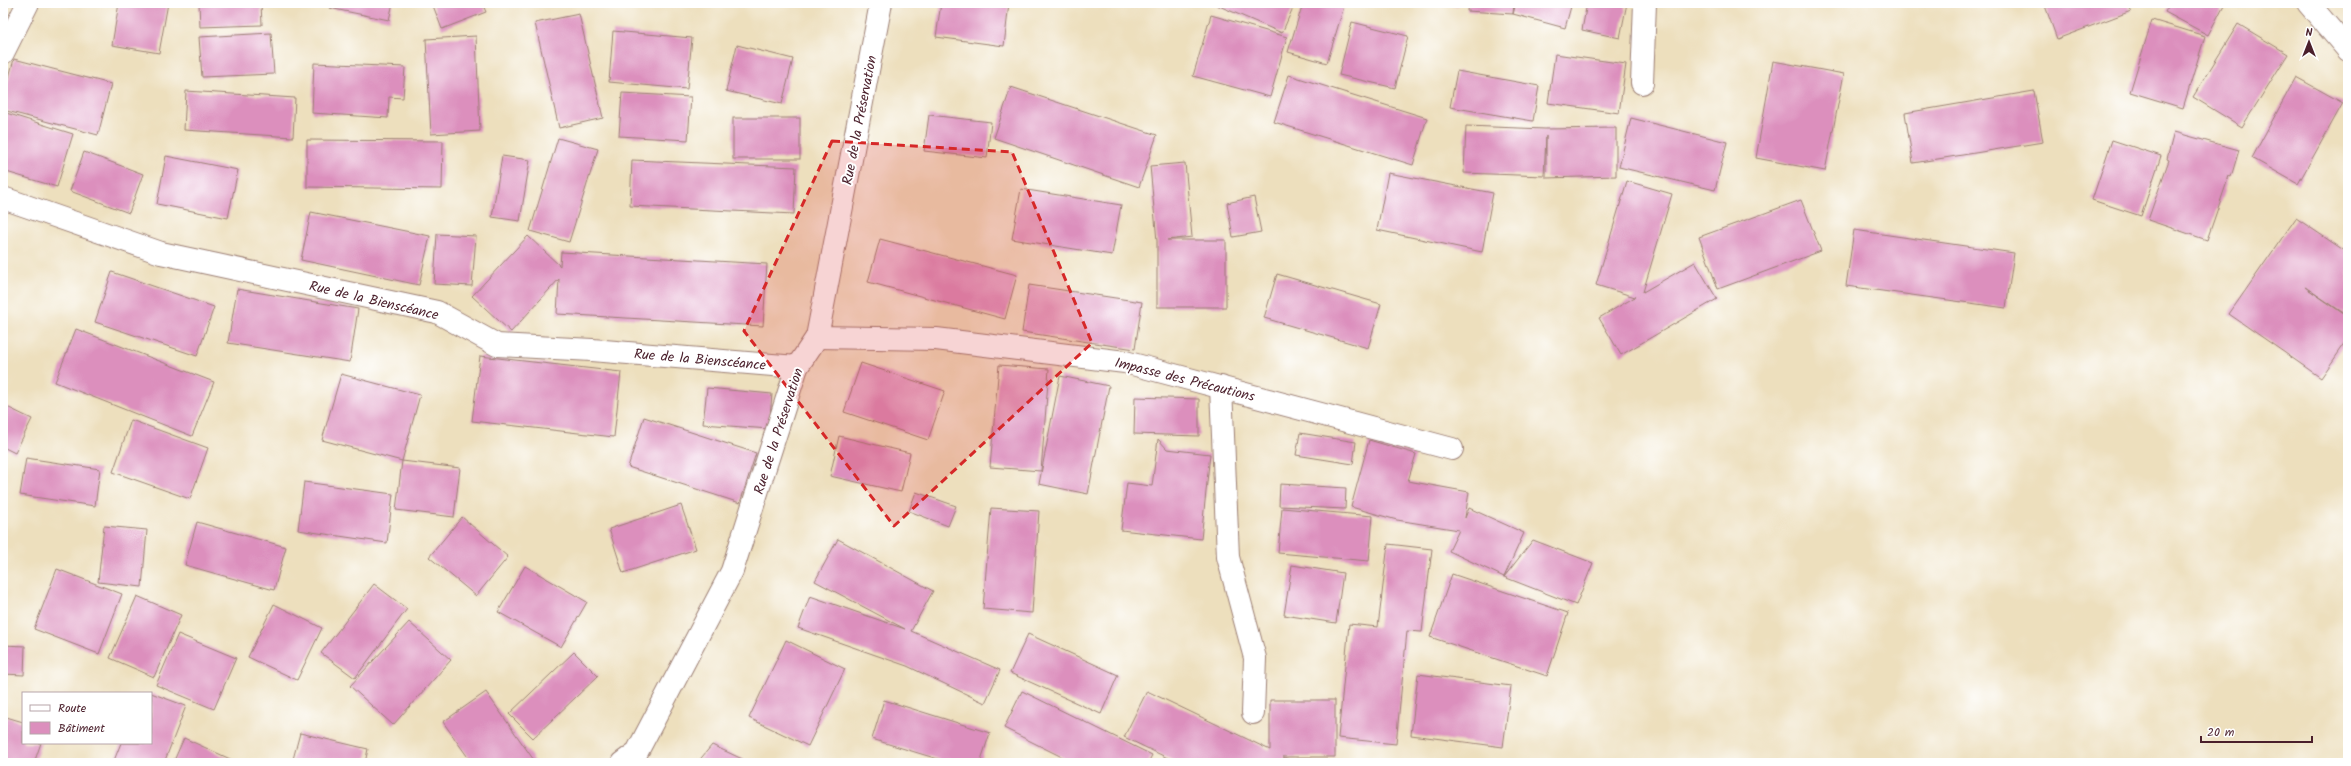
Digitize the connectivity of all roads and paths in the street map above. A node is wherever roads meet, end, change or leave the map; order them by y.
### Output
1 (28, 3) edge
2 (882, 3) edge
3 (1645, 3) edge
4 (2308, 3) edge
5 (2348, 50) edge
6 (3, 53) edge
7 (1642, 83) dead end
8 (3, 198) edge
9 (817, 336) junction
10 (797, 367) junction
11 (1221, 387) junction
12 (1452, 449) dead end
13 (1253, 713) dead end
14 (622, 763) edge

1 - 6 street
2 - 9 street, Rue de la Préservation
3 - 7 street
4 - 5 street
8 - 10 street, Rue de la Bienscéance
9 - 10 street, Rue de la Préservation
9 - 11 street, Impasse des Précautions
10 - 14 street, Rue de la Préservation
11 - 12 street, Impasse des Précautions
11 - 13 street

